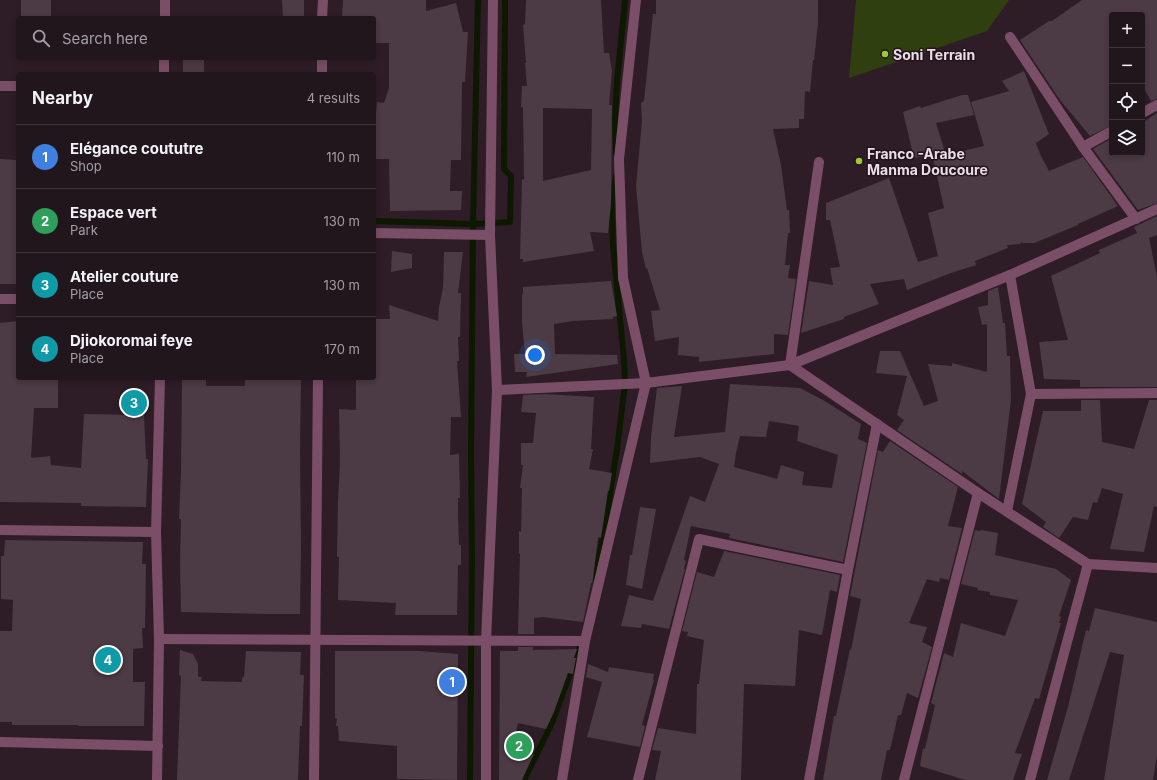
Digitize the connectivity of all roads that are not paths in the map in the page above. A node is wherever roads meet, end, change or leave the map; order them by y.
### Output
1 (165, 0) edge
2 (323, 0) edge
3 (493, 0) edge
4 (636, 0) edge
5 (164, 16) edge
6 (322, 16) edge
7 (1010, 37) dead end
8 (164, 60) edge
9 (322, 60) edge
10 (164, 72) edge
11 (322, 72) edge
12 (0, 86) edge
13 (16, 86) edge
14 (1157, 105) edge
15 (1145, 111) edge
16 (1109, 132) edge
17 (1083, 147) junction
18 (819, 162) dead end
19 (1157, 210) edge
20 (1136, 219) junction
21 (376, 233) edge
22 (490, 235) junction
23 (1010, 275) junction
24 (0, 299) edge
25 (16, 299) edge
26 (790, 365) junction
27 (160, 380) edge
28 (318, 380) edge
29 (646, 382) junction
30 (497, 390) junction
31 (1157, 393) edge
32 (1031, 394) junction
33 (877, 424) junction
34 (978, 493) junction
35 (1006, 511) junction
36 (0, 530) edge
37 (156, 532) junction
38 (1088, 564) junction
39 (1157, 568) edge
40 (848, 570) junction
41 (159, 638) junction
42 (315, 639) junction
43 (486, 641) junction
44 (585, 641) junction
45 (0, 742) edge
46 (158, 746) junction
47 (157, 780) edge
48 (314, 780) edge
49 (486, 780) edge
50 (562, 780) edge
51 (638, 780) edge
52 (809, 780) edge
53 (904, 780) edge
54 (1030, 780) edge

1 - 5 street
2 - 6 street
3 - 22 street
4 - 29 street
7 - 17 street
8 - 10 street
9 - 11 street
12 - 13 street
14 - 15 street
16 - 17 street
17 - 20 street
18 - 26 street
19 - 20 street
20 - 23 street
21 - 22 street
22 - 30 street
23 - 26 street
23 - 32 street
24 - 25 street
26 - 29 street
26 - 33 street
27 - 37 street
28 - 42 street
29 - 30 street
29 - 44 street
30 - 43 street
31 - 32 street
32 - 35 street
33 - 34 street
33 - 40 street
34 - 35 street
34 - 53 street
35 - 38 street
36 - 37 street
37 - 41 street
38 - 39 street
38 - 54 street
40 - 51 street
40 - 52 street
41 - 42 street
41 - 46 street
42 - 43 street
42 - 48 street
43 - 44 street
43 - 49 street
44 - 50 street
45 - 46 street
46 - 47 street

